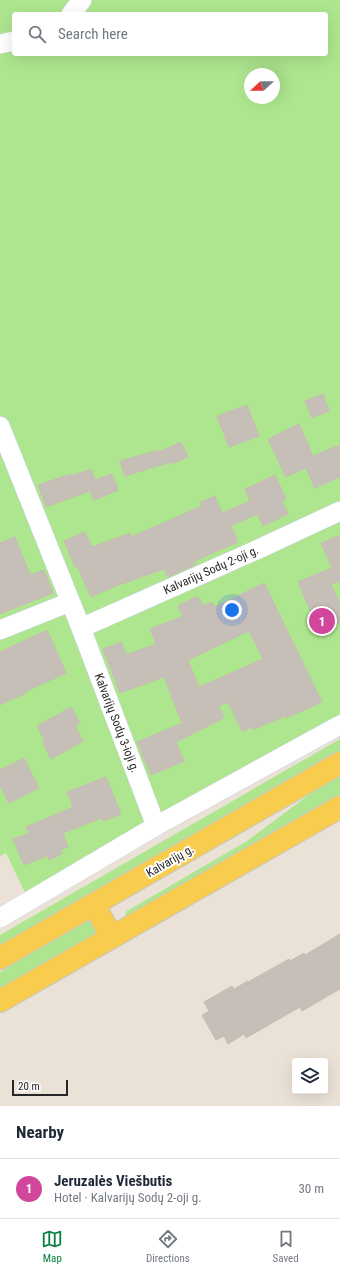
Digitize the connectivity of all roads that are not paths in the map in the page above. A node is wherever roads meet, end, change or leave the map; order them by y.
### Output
1 (82, 0) edge
2 (73, 12) edge
3 (12, 41) edge
4 (0, 44) edge
5 (0, 426) edge
6 (340, 511) edge
7 (70, 602) junction
8 (81, 628) junction
9 (0, 630) edge
10 (340, 725) edge
11 (340, 763) edge
12 (340, 807) edge
13 (156, 826) junction
14 (94, 905) junction
15 (0, 918) edge
16 (112, 937) junction
17 (0, 958) edge
18 (0, 1001) edge

1 - 2 street
3 - 4 street
5 - 7 street, Kalvarijų Sodų 3-ioji g.
6 - 8 street, Kalvarijų Sodų 2-oji g.
7 - 8 street, Kalvarijų Sodų 3-ioji g.
7 - 9 street
8 - 13 street, Kalvarijų Sodų 3-ioji g.
10 - 13 street
11 - 14 main road, Kalvarijų g.
12 - 16 main road
13 - 15 street
14 - 16 main road
14 - 17 main road, Kalvarijų g.
16 - 18 main road

